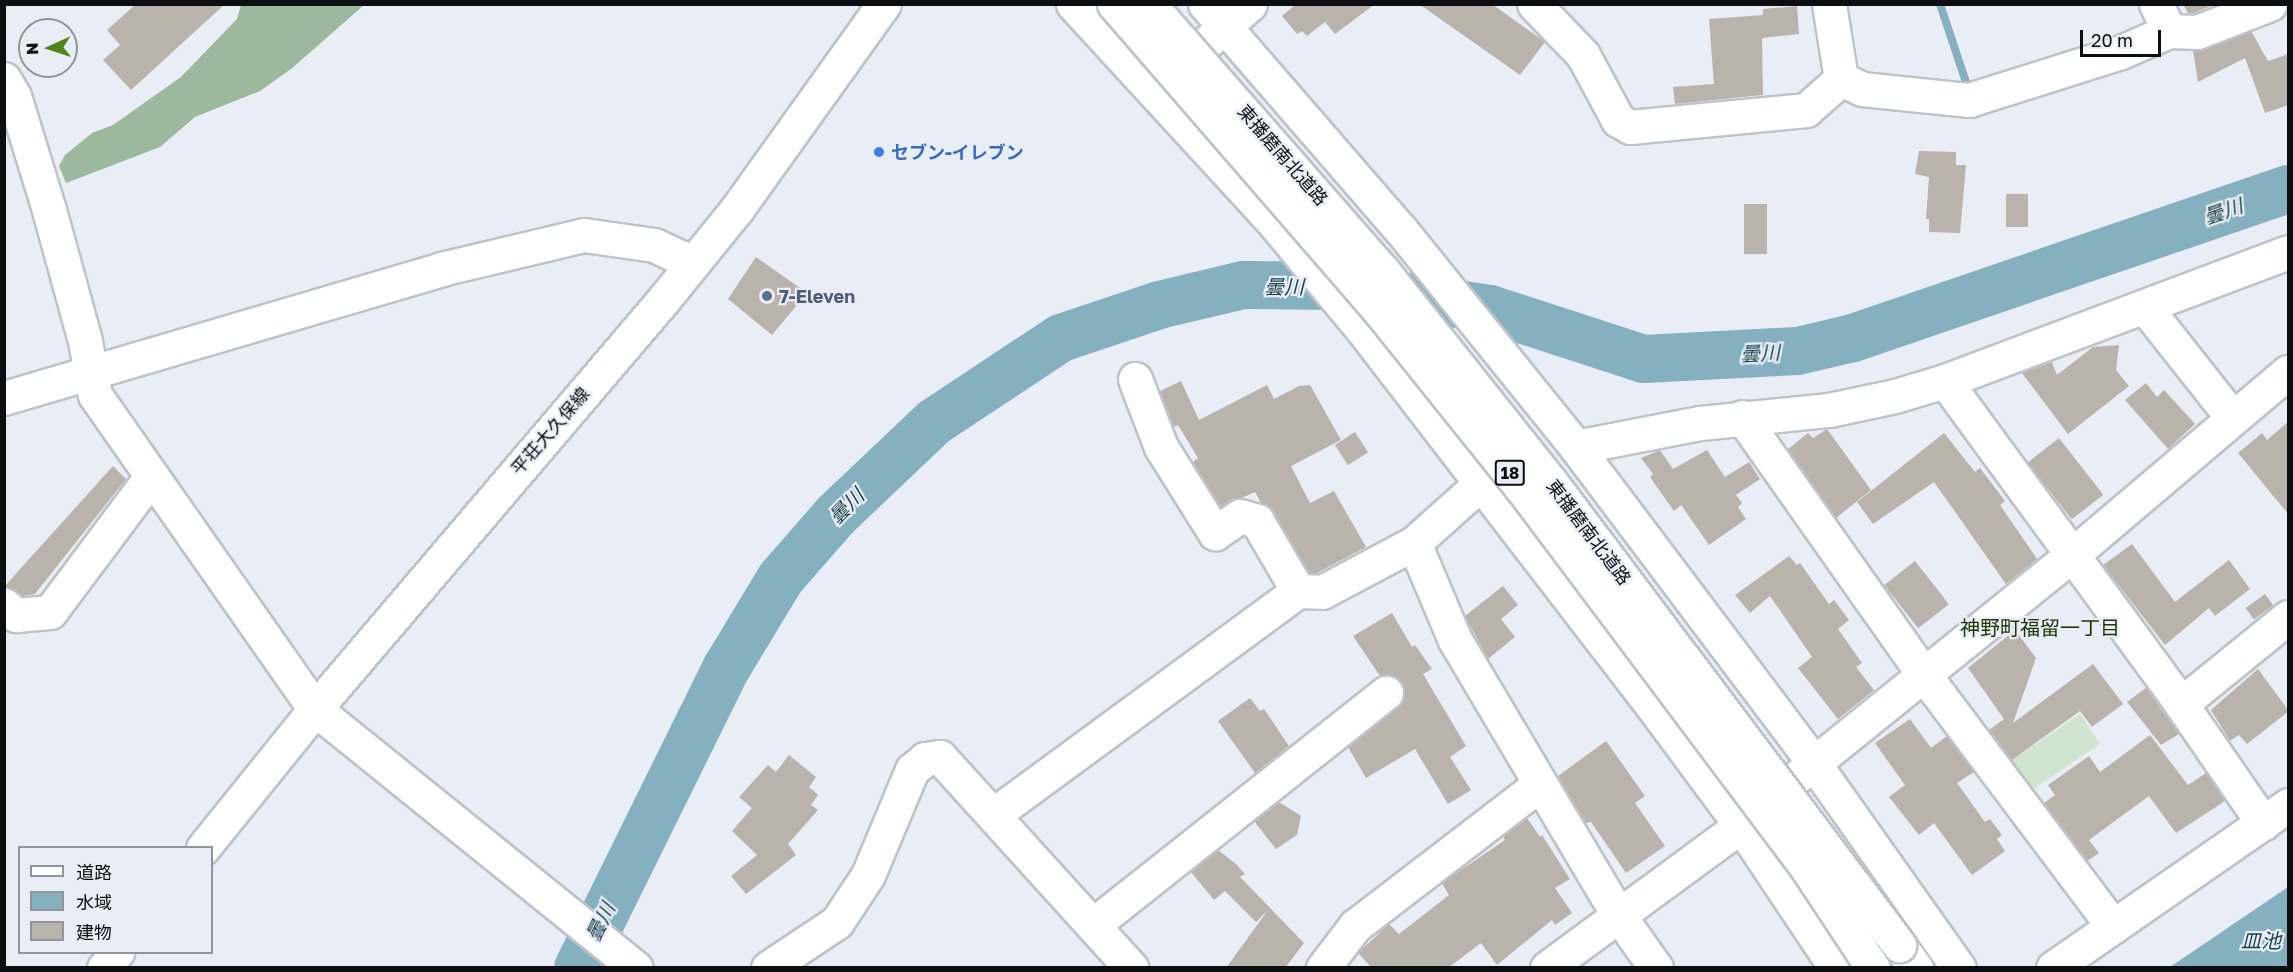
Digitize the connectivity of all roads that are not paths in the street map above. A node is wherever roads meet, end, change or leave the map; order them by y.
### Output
1 (884, 4) edge
2 (1073, 4) edge
3 (1114, 4) edge
4 (1149, 4) edge
5 (1250, 4) edge
6 (1534, 4) edge
7 (1829, 4) edge
8 (2270, 4) edge
9 (1215, 15) edge
10 (2163, 18) edge
11 (4, 79) edge
12 (1840, 79) junction
13 (1153, 90) junction
14 (2289, 252) edge
15 (693, 263) junction
16 (2145, 307) junction
17 (92, 371) junction
18 (2289, 372) edge
19 (1135, 379) dead end
20 (1945, 381) junction
21 (4, 398) edge
22 (1742, 417) junction
23 (2232, 417) junction
24 (1576, 447) junction
25 (151, 477) junction
26 (1480, 484) junction
27 (1414, 543) junction
28 (2072, 555) junction
29 (1298, 591) junction
30 (4, 605) edge
31 (2289, 617) edge
32 (1925, 676) junction
33 (1386, 693) dead end
34 (2181, 704) junction
35 (315, 709) junction
36 (1813, 762) junction
37 (1539, 784) junction
38 (2276, 814) edge
39 (993, 815) junction
40 (1742, 827) junction
41 (205, 846) edge
42 (1618, 914) junction
43 (1093, 925) junction
44 (2112, 925) junction
45 (115, 954) edge
46 (1909, 960) edge
47 (104, 968) edge
48 (636, 968) edge
49 (768, 968) edge
50 (1131, 968) edge
51 (1323, 968) edge
52 (1547, 968) edge
53 (1656, 968) edge
54 (1836, 968) edge
55 (1873, 968) edge
56 (1959, 968) edge
57 (2053, 968) edge

1 - 15 main road, 平荘大久保線
2 - 13 main road
3 - 55 main road, 東播磨南北道路 / 18, bridge
4 - 46 main road, 東播磨南北道路 / 18, bridge
5 - 9 main road
6 - 12 main road
7 - 12 main road
8 - 10 main road
9 - 13 main road
9 - 24 main road
10 - 12 main road
11 - 17 main road
13 - 26 main road
14 - 16 main road
15 - 17 main road
15 - 35 main road, 平荘大久保線
16 - 20 main road
16 - 23 main road
17 - 21 main road
17 - 25 main road
18 - 23 main road
19 - 29 main road
20 - 22 main road
20 - 28 main road
22 - 24 main road
22 - 32 main road
23 - 28 main road
24 - 36 main road
25 - 30 main road
25 - 35 main road
26 - 27 main road
26 - 40 main road
27 - 29 main road
27 - 37 main road
28 - 32 main road
28 - 34 main road
29 - 39 main road
31 - 34 main road
32 - 36 main road
32 - 44 main road
33 - 43 main road
34 - 38 main road
35 - 41 main road, 平荘大久保線
35 - 48 main road
36 - 40 main road
36 - 56 main road
37 - 42 main road
37 - 51 main road
38 - 44 main road
39 - 43 main road
39 - 49 main road
40 - 42 main road
40 - 54 main road
42 - 52 main road
42 - 53 main road
43 - 50 main road
44 - 57 main road
45 - 47 main road

